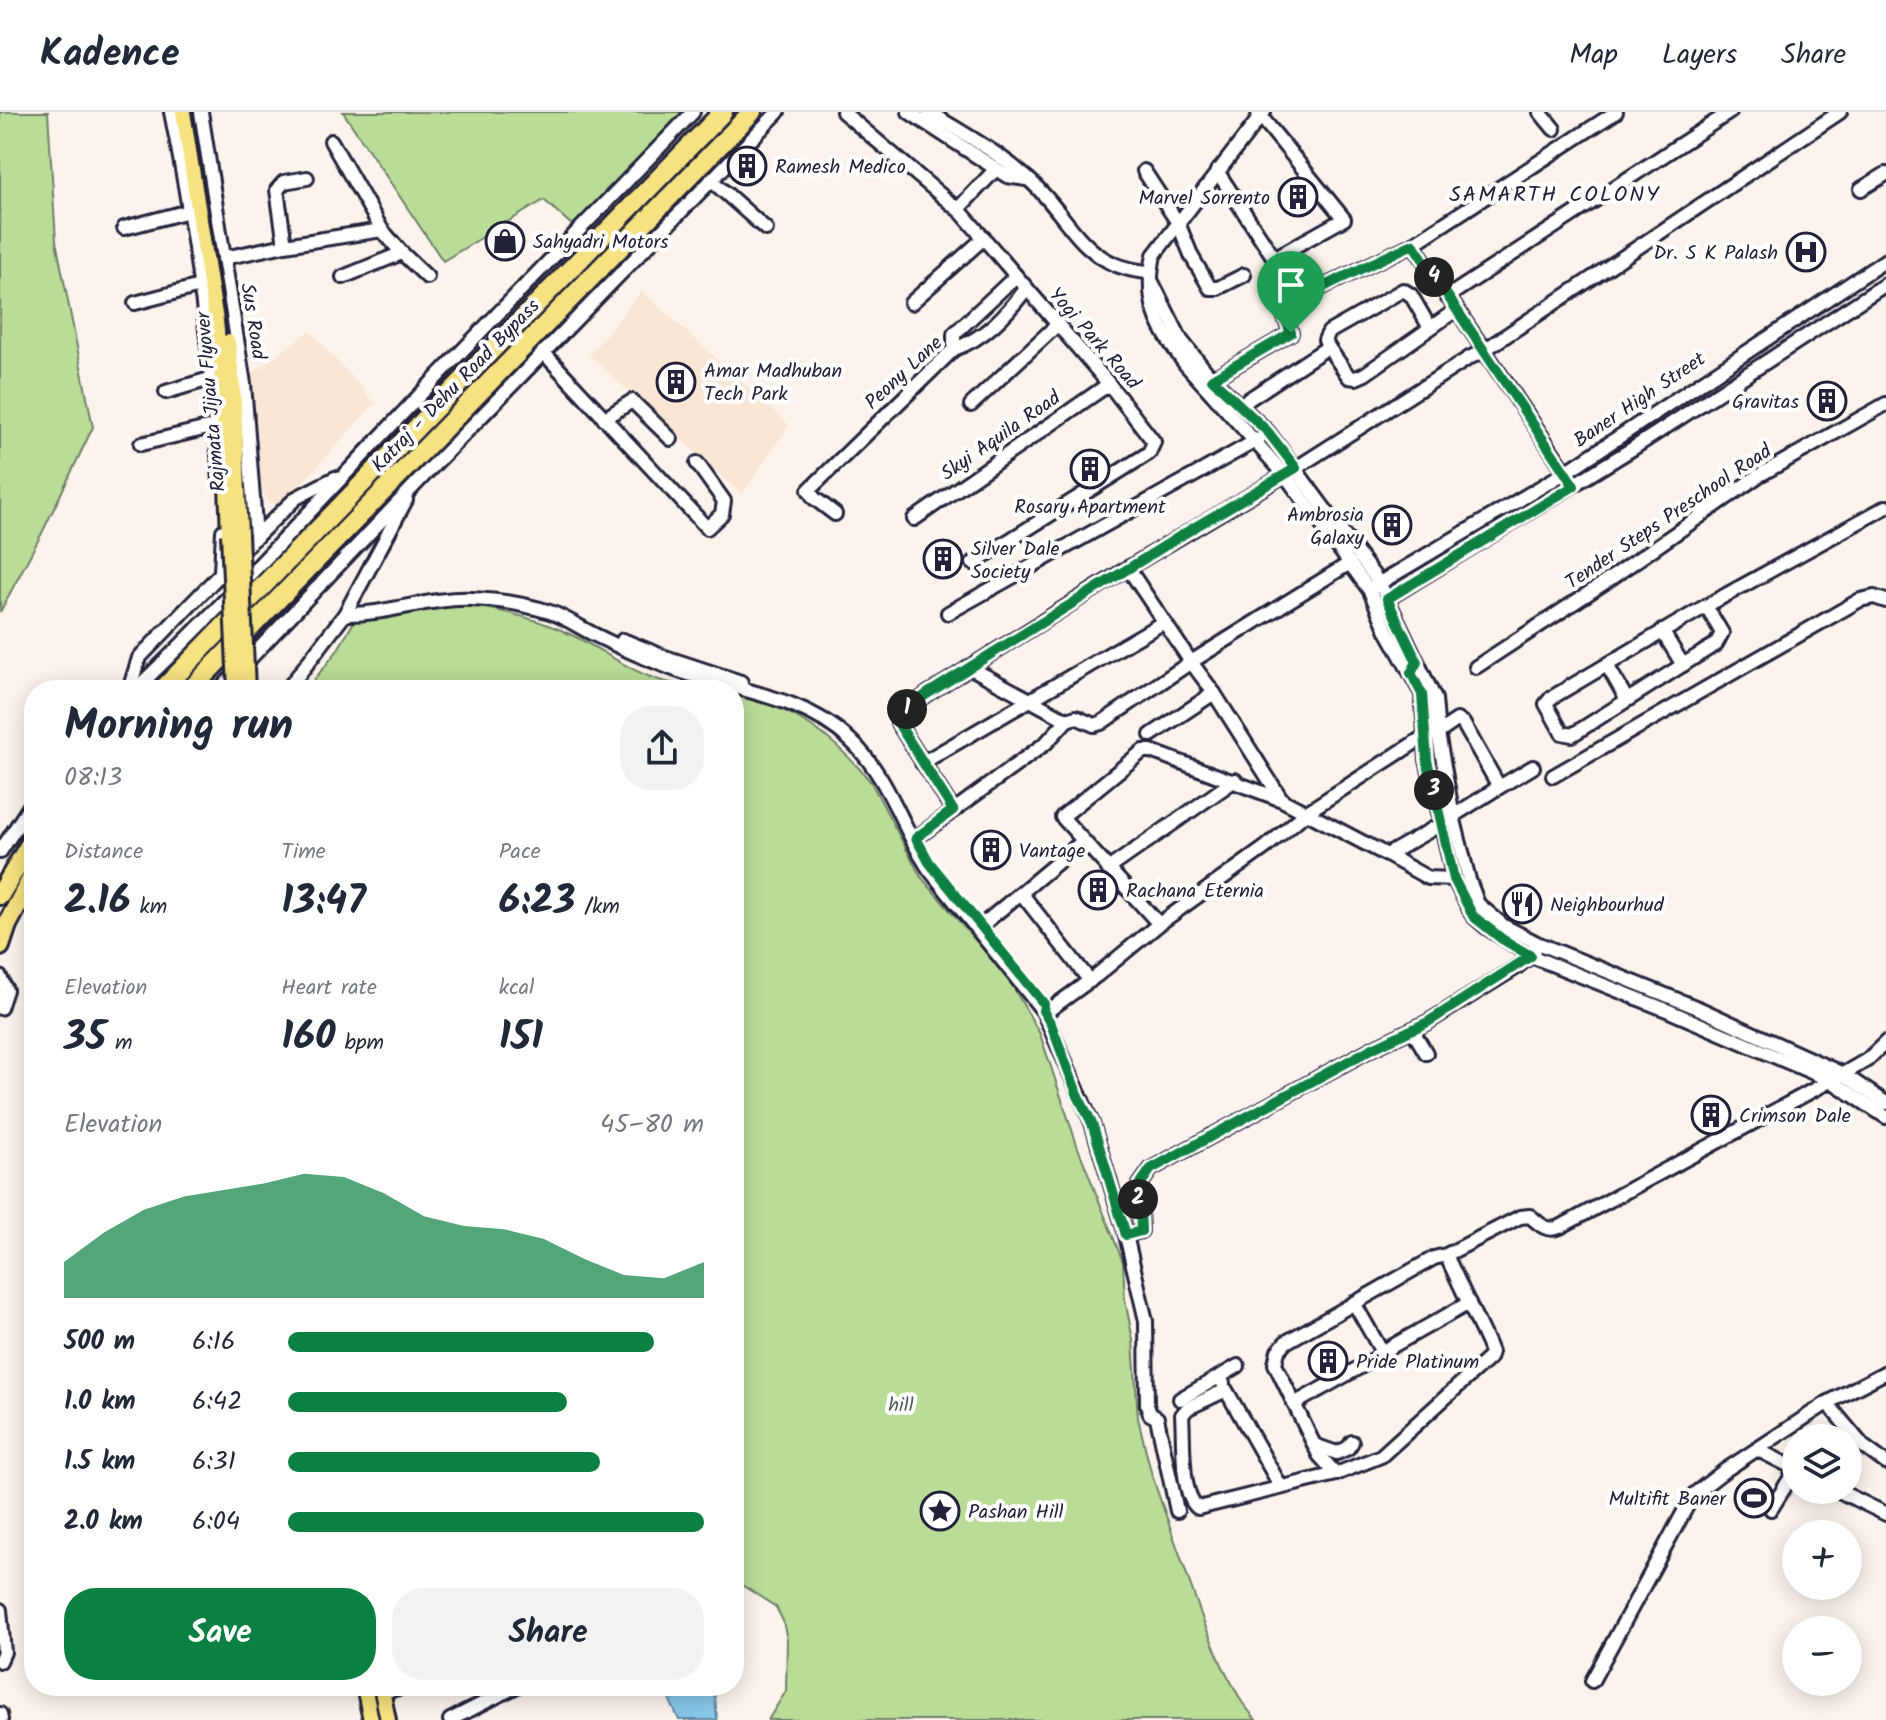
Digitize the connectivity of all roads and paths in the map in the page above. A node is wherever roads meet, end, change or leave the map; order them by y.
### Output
1 (171, 112) edge
2 (183, 112) edge
3 (192, 112) edge
4 (201, 112) edge
5 (693, 112) edge
6 (723, 112) edge
7 (752, 112) edge
8 (778, 112) edge
9 (843, 112) edge
10 (909, 112) edge
11 (929, 112) edge
12 (1540, 112) edge
13 (1616, 112) edge
14 (1730, 112) edge
15 (1840, 112) edge
16 (1260, 113) edge
17 (1554, 129) dead end
18 (331, 141) dead end
19 (996, 169) junction
20 (1144, 171) dead end
21 (1217, 171) junction
22 (1886, 174) edge
23 (307, 178) dead end
24 (711, 180) junction
25 (1030, 180) junction
26 (1861, 189) dead end
27 (958, 209) junction
28 (189, 211) junction
29 (1178, 223) junction
30 (124, 228) dead end
31 (766, 229) dead end
32 (382, 230) junction
33 (984, 238) junction
34 (1413, 244) junction
35 (285, 245) junction
36 (402, 253) junction
37 (224, 258) junction
38 (1886, 260) edge
39 (1151, 275) junction
40 (1244, 275) dead end
41 (1016, 276) junction
42 (343, 277) dead end
43 (427, 277) dead end
44 (1886, 284) edge
45 (200, 286) junction
46 (1026, 289) junction
47 (1447, 297) junction
48 (135, 303) dead end
49 (911, 303) dead end
50 (1813, 309) junction
51 (1456, 310) junction
52 (1058, 324) junction
53 (1823, 325) junction
54 (1430, 328) junction
55 (1328, 347) junction
56 (954, 349) junction
57 (1483, 351) junction
58 (543, 352) junction
59 (213, 378) junction
60 (1212, 379) junction
61 (1109, 384) junction
62 (166, 392) dead end
63 (1886, 404) edge
64 (971, 405) dead end
65 (1240, 405) junction
66 (604, 419) junction
67 (216, 426) junction
68 (1269, 433) junction
69 (671, 439) dead end
70 (1255, 441) junction
71 (141, 444) dead end
72 (425, 460) junction
73 (697, 463) dead end
74 (356, 471) junction
75 (1290, 471) junction
76 (1566, 472) junction
77 (1574, 486) junction
78 (410, 491) junction
79 (1886, 507) edge
80 (835, 514) dead end
81 (914, 519) dead end
82 (231, 531) junction
83 (256, 537) junction
84 (973, 563) dead end
85 (1350, 563) junction
86 (1128, 568) junction
87 (221, 572) junction
88 (1374, 586) junction
89 (1886, 601) edge
90 (1382, 603) junction
91 (1706, 606) junction
92 (948, 613) dead end
93 (345, 614) junction
94 (1164, 622) junction
95 (1662, 631) junction
96 (593, 634) junction
97 (1191, 662) junction
98 (1607, 665) junction
99 (1683, 665) junction
100 (969, 667) junction
101 (1476, 667) dead end
102 (132, 680) edge
103 (145, 680) edge
104 (171, 680) edge
105 (200, 680) edge
106 (230, 680) edge
107 (236, 680) edge
108 (246, 680) edge
109 (295, 680) edge
110 (709, 680) edge
111 (738, 680) edge
112 (744, 682) edge
113 (744, 690) edge
114 (1214, 693) junction
115 (1029, 700) junction
116 (1627, 700) junction
117 (1067, 720) junction
118 (1151, 735) dead end
119 (1432, 735) junction
120 (922, 763) junction
121 (1533, 767) dead end
122 (1553, 776) dead end
123 (1235, 780) junction
124 (1496, 789) junction
125 (1282, 800) junction
126 (953, 810) junction
127 (1307, 812) junction
128 (24, 815) edge
129 (1448, 820) junction
130 (916, 838) junction
131 (1083, 841) junction
132 (0, 852) edge
133 (24, 854) edge
134 (1387, 855) junction
135 (1108, 869) junction
136 (1454, 879) junction
137 (1021, 893) junction
138 (24, 894) edge
139 (0, 895) edge
140 (1159, 924) junction
141 (981, 926) junction
142 (1537, 943) junction
143 (0, 946) edge
144 (1531, 956) junction
145 (0, 977) edge
146 (1090, 981) junction
147 (0, 1008) edge
148 (1044, 1012) junction
149 (1413, 1031) junction
150 (1886, 1042) edge
151 (1426, 1053) dead end
152 (1843, 1074) junction
153 (1830, 1080) junction
154 (1886, 1103) edge
155 (1886, 1117) edge
156 (1126, 1235) junction
157 (1446, 1255) junction
158 (1354, 1303) junction
159 (1469, 1303) junction
160 (1378, 1357) dead end
161 (1238, 1366) dead end
162 (1886, 1372) edge
163 (1219, 1377) junction
164 (1226, 1390) junction
165 (1180, 1399) dead end
166 (1827, 1403) junction
167 (1294, 1404) junction
168 (1352, 1442) dead end
169 (1314, 1445) junction
170 (1758, 1450) junction
171 (1782, 1462) edge
172 (1886, 1463) edge
173 (1336, 1474) junction
174 (1281, 1487) junction
175 (1782, 1491) edge
176 (1862, 1502) edge
177 (1771, 1509) dead end
178 (1177, 1511) dead end
179 (1886, 1514) edge
180 (0, 1610) edge
181 (1, 1657) edge
182 (1592, 1681) dead end
183 (366, 1696) edge
184 (383, 1696) edge
185 (497, 1696) edge
186 (0, 1714) edge
187 (1, 1720) edge
188 (371, 1720) edge
189 (388, 1720) edge
190 (450, 1720) edge

1 - 28 street
2 - 82 main road, Rajmata Jijau Flyover
3 - 82 main road, Rajmata Jijau Flyover
4 - 37 street, Sus Road
5 - 74 street
6 - 74 highway, Katraj - Dehu Road Bypass
7 - 72 highway, Katraj - Dehu Road Bypass
8 - 24 street
9 - 27 street, Yogi Park Road
10 - 19 street
11 - 25 street
12 - 17 street
13 - 34 street
14 - 47 street
15 - 57 street
16 - 21 street
16 - 21 street
18 - 32 street
19 - 25 street
19 - 27 street
20 - 29 street
21 - 29 street
22 - 26 street
23 - 35 street
24 - 31 street
24 - 58 street
25 - 39 street
27 - 33 street, Yogi Park Road
28 - 30 street
28 - 45 street
29 - 39 street
29 - 40 street
32 - 35 street
32 - 36 street
33 - 41 street, Yogi Park Road
33 - 49 street
34 - 47 street
34 - 60 street
35 - 37 street
36 - 42 street
36 - 43 street
37 - 83 street, Sus Road
38 - 50 street, Baner High Street
39 - 60 street
39 - 70 street
41 - 46 street, Yogi Park Road
41 - 56 street
44 - 53 street, Baner High Street
45 - 48 street
45 - 59 street
46 - 52 street, Yogi Park Road
46 - 56 street, Peony Lane
47 - 51 street
50 - 53 street
50 - 76 street, Baner High Street
51 - 54 street
51 - 57 street
52 - 61 street, Yogi Park Road
52 - 64 street
53 - 77 street, Baner High Street
54 - 55 street
54 - 55 street
55 - 65 street
56 - 80 street, Peony Lane
57 - 75 street
57 - 76 street
58 - 66 street
58 - 72 street
59 - 62 street
59 - 67 street
60 - 65 street
61 - 81 street, Skyi Aquila Road
61 - 84 street, Yogi Park Road
63 - 101 street, Tender Steps Preschool Road
65 - 68 street
66 - 69 street
66 - 73 street
67 - 71 street
67 - 82 street
68 - 70 street
68 - 75 street
70 - 75 street
70 - 92 street
72 - 78 street
72 - 105 highway, Katraj - Dehu Road Bypass
74 - 83 street
74 - 103 street
74 - 104 highway, Katraj - Dehu Road Bypass
75 - 85 street
75 - 86 street
75 - 88 street
76 - 77 street
76 - 88 street, Baner High Street
77 - 90 street, Baner High Street
78 - 93 street
78 - 106 street
79 - 91 street
82 - 87 street
82 - 107 main road, Rajmata Jijau Flyover, bridge
82 - 108 main road, Rajmata Jijau Flyover, bridge
83 - 87 street
85 - 88 street
85 - 97 street
86 - 94 street
86 - 100 street
87 - 102 street
88 - 90 street
89 - 122 street
90 - 119 street
91 - 95 street
91 - 99 street
93 - 96 street
93 - 109 street
94 - 97 street
94 - 115 street
95 - 98 street
95 - 99 street
96 - 110 street
96 - 111 street
97 - 114 street
97 - 117 street
98 - 116 street
98 - 116 street
99 - 116 street
100 - 115 street
100 - 120 street
112 - 130 street
113 - 148 street
114 - 118 street
114 - 125 street
115 - 117 street
115 - 120 street
117 - 126 street
119 - 124 street
119 - 127 street
119 - 129 street
120 - 126 street
121 - 124 street
123 - 125 street
123 - 131 street
123 - 135 street
124 - 129 street
125 - 127 street
126 - 130 street
127 - 134 street
127 - 140 street
128 - 132 street
129 - 134 street
129 - 136 street
129 - 142 street
130 - 141 street
131 - 135 street
131 - 137 street
133 - 139 highway
134 - 136 street
135 - 140 street
136 - 144 street
137 - 141 street
137 - 146 street
138 - 143 highway
140 - 146 street
141 - 148 street
142 - 144 street
142 - 152 street
144 - 149 street
144 - 153 street
145 - 147 street
146 - 148 street
148 - 156 street
149 - 151 street
149 - 156 street
150 - 152 street
152 - 153 street
152 - 154 street
153 - 155 street
153 - 157 street
156 - 178 street
157 - 158 street
157 - 159 street
158 - 159 street
158 - 167 street
159 - 173 street
160 - 167 street
161 - 163 street
162 - 166 street
163 - 164 street
163 - 165 street
164 - 174 street
164 - 174 street
166 - 170 street
166 - 172 street
167 - 169 street
168 - 169 street
169 - 173 street
170 - 171 street
170 - 182 street
173 - 174 street
175 - 177 street
176 - 179 street
180 - 181 street
183 - 188 main road
184 - 189 main road
185 - 190 street
186 - 187 street

